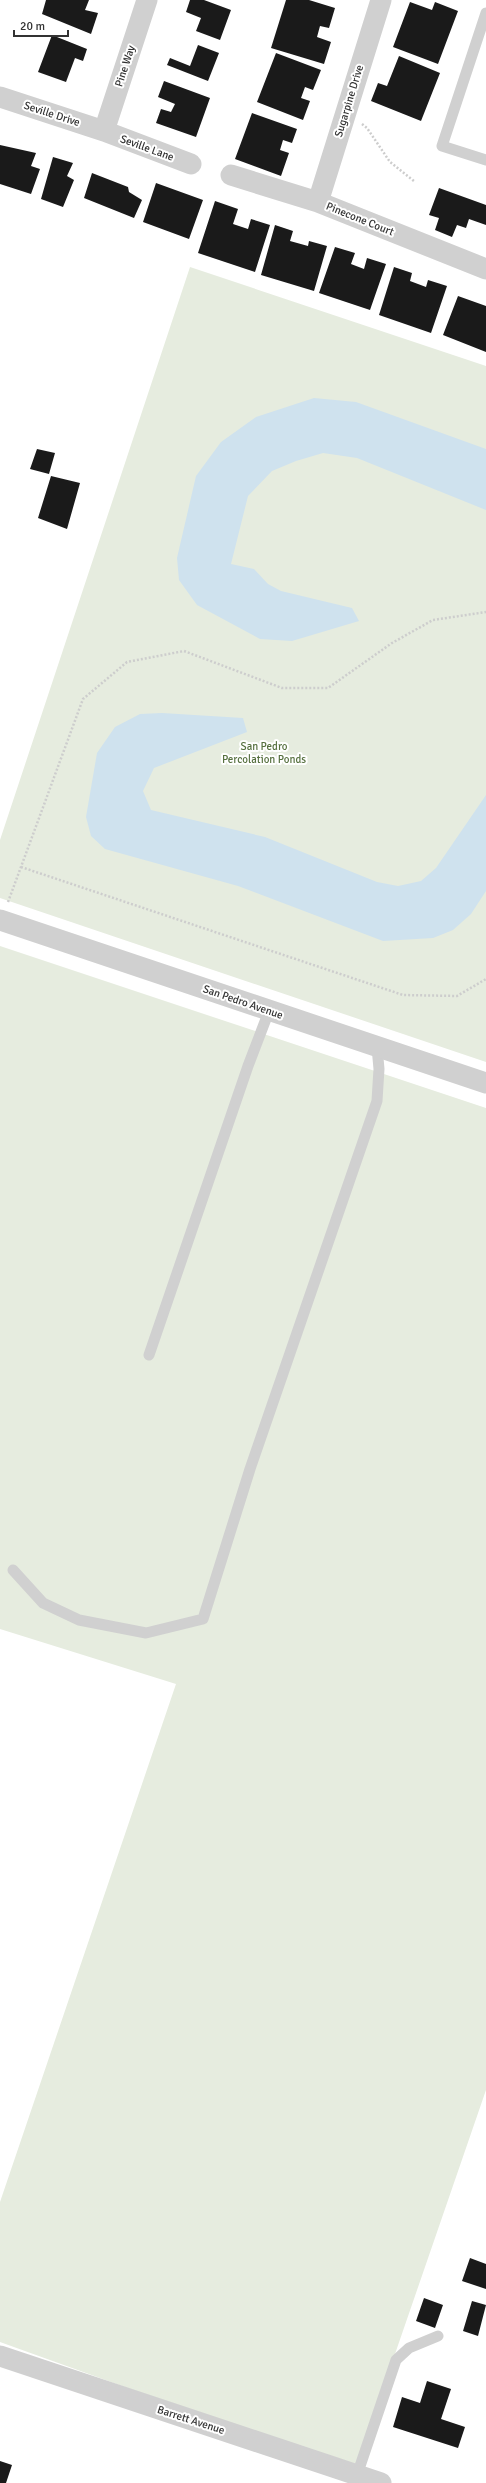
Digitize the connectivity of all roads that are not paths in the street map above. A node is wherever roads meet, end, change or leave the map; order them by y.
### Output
1 (147, 0) edge
2 (381, 0) edge
3 (486, 13) edge
4 (0, 97) edge
5 (104, 131) junction
6 (486, 160) edge
7 (191, 164) dead end
8 (231, 175) dead end
9 (318, 202) junction
10 (486, 269) edge
11 (2, 921) edge
12 (269, 1011) junction
13 (377, 1047) junction
14 (486, 1083) edge
15 (149, 1355) dead end
16 (13, 1570) dead end
17 (438, 2336) dead end
18 (0, 2356) edge
19 (357, 2475) junction
20 (381, 2483) edge

1 - 5 street, Pine Way
2 - 9 street, Sugarpine Drive
3 - 6 lane
4 - 5 street, Seville Drive
5 - 7 street, Seville Lane
8 - 9 street, Pinecone Court
9 - 10 street, Pinecone Court
11 - 12 street, San Pedro Avenue
12 - 13 street, San Pedro Avenue
12 - 15 lane
13 - 14 street, San Pedro Avenue
13 - 16 lane
17 - 19 lane
18 - 19 street, Barrett Avenue
19 - 20 street, Barrett Avenue

